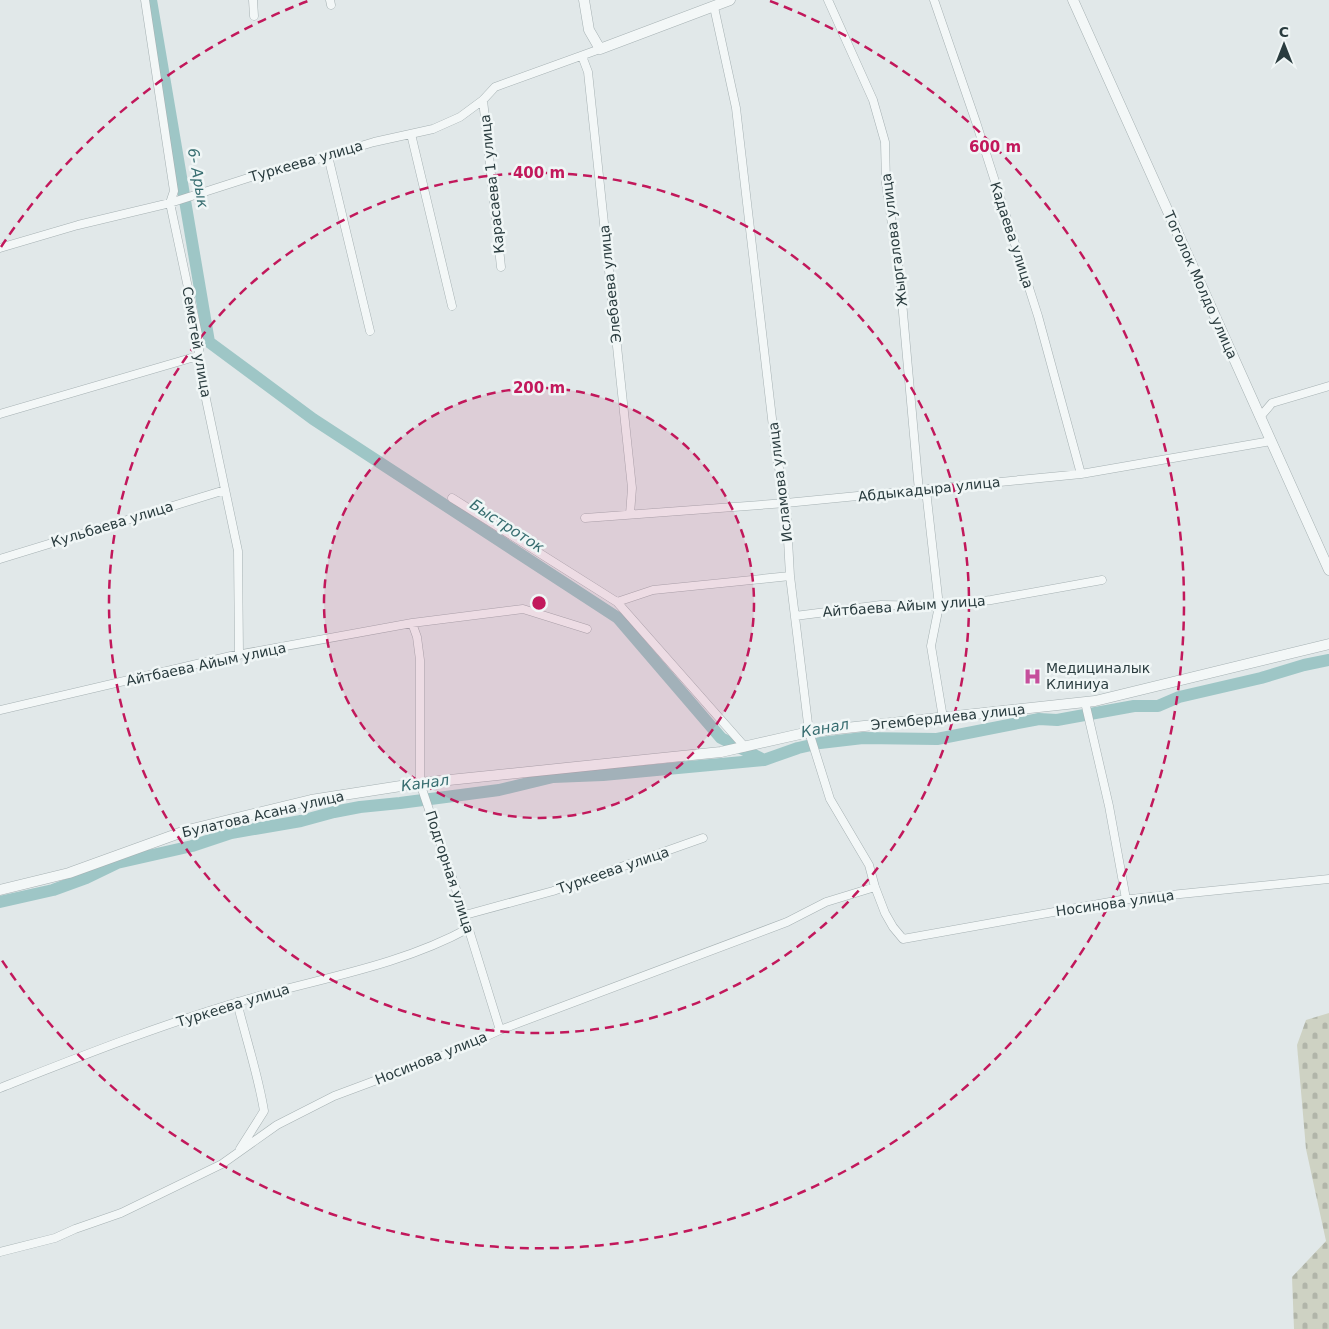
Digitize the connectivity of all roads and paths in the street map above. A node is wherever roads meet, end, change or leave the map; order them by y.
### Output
1 (145, 0) edge
2 (252, 0) edge
3 (584, 0) edge
4 (730, 0) edge
5 (828, 0) edge
6 (934, 0) edge
7 (1073, 0) edge
8 (714, 7) junction
9 (254, 16) dead end
10 (600, 49) junction
11 (582, 56) junction
12 (483, 100) junction
13 (411, 134) junction
14 (328, 156) junction
15 (170, 203) junction
16 (0, 248) edge
17 (501, 267) dead end
18 (452, 306) dead end
19 (370, 331) dead end
20 (198, 356) junction
21 (1329, 386) edge
22 (0, 414) edge
23 (1260, 416) junction
24 (1271, 441) junction
25 (1081, 474) junction
26 (225, 490) junction
27 (923, 491) junction
28 (452, 498) dead end
29 (786, 503) junction
30 (630, 514) junction
31 (584, 518) dead end
32 (0, 559) edge
33 (1329, 570) edge
34 (790, 576) junction
35 (1102, 580) dead end
36 (617, 602) junction
37 (939, 606) junction
38 (795, 616) junction
39 (412, 623) junction
40 (587, 629) dead end
41 (1329, 644) edge
42 (238, 655) junction
43 (1085, 702) junction
44 (0, 710) edge
45 (943, 718) junction
46 (809, 732) junction
47 (745, 747) junction
48 (563, 767) joint
49 (420, 783) junction
50 (703, 838) dead end
51 (1329, 879) edge
52 (875, 887) junction
53 (0, 890) edge
54 (1126, 899) junction
55 (465, 915) junction
56 (469, 928) junction
57 (903, 938) joint
58 (237, 1002) junction
59 (500, 1030) junction
60 (0, 1088) edge
61 (238, 1152) junction
62 (0, 1252) edge

1 - 15 street, Семетей улица
2 - 9 street
3 - 10 street
4 - 8 street
5 - 27 street, Жыргалова улица
6 - 25 street, Кадаева улица
7 - 23 street, Тоголок Молдо улица
8 - 10 street
8 - 29 street, Исламова улица
10 - 11 street, Туркеева улица
11 - 12 street, Туркеева улица
11 - 30 street, Элебаева улица
12 - 13 street, Туркеева улица
12 - 17 street, Карасаева 1 улица
13 - 14 street, Туркеева улица
13 - 18 street
14 - 15 street, Туркеева улица
14 - 19 street
15 - 16 street, Туркеева улица
15 - 20 street, Семетей улица
20 - 22 street
20 - 26 street, Семетей улица
21 - 23 street
23 - 24 street, Тоголок Молдо улица
24 - 25 street, Абдыкадыра улица
24 - 33 street, Тоголок Молдо улица
25 - 27 street, Абдыкадыра улица
26 - 32 street, Кульбаева улица
26 - 42 street, Семетей улица
27 - 29 street, Абдыкадыра улица
27 - 37 street, Жыргалова улица
28 - 36 street
29 - 30 street, Абдыкадыра улица
29 - 34 street, Исламова улица
30 - 31 street, Абдыкадыра улица
34 - 36 street
34 - 38 street, Исламова улица
35 - 37 street, Айтбаева Айым улица
36 - 47 street
37 - 38 street, Айтбаева Айым улица
37 - 45 street, Жыргалова улица
38 - 46 street, Исламова улица
39 - 40 street, Айтбаева Айым улица
39 - 42 street, Айтбаева Айым улица
39 - 49 street, Подгорная улица
41 - 43 street, Эгембердиева улица
42 - 44 street, Айтбаева Айым улица
43 - 45 street, Эгембердиева улица
43 - 54 street
45 - 46 street, Эгембердиева улица
46 - 47 street, Эгембердиева улица
46 - 52 street, Исламова улица
47 - 48 street, Эгембердиева улица
48 - 49 street, Булатова Асана улица
49 - 53 street, Булатова Асана улица
49 - 55 street, Подгорная улица
50 - 55 street, Туркеева улица
51 - 54 street, Носинова улица
52 - 57 street, Исламова улица
52 - 59 street, Носинова улица
54 - 57 street, Носинова улица
55 - 56 street, Подгорная улица
56 - 58 street, Туркеева улица
56 - 59 street, Подгорная улица
58 - 60 street, Туркеева улица
58 - 61 street
59 - 61 street, Носинова улица
61 - 62 street, Носинова улица

